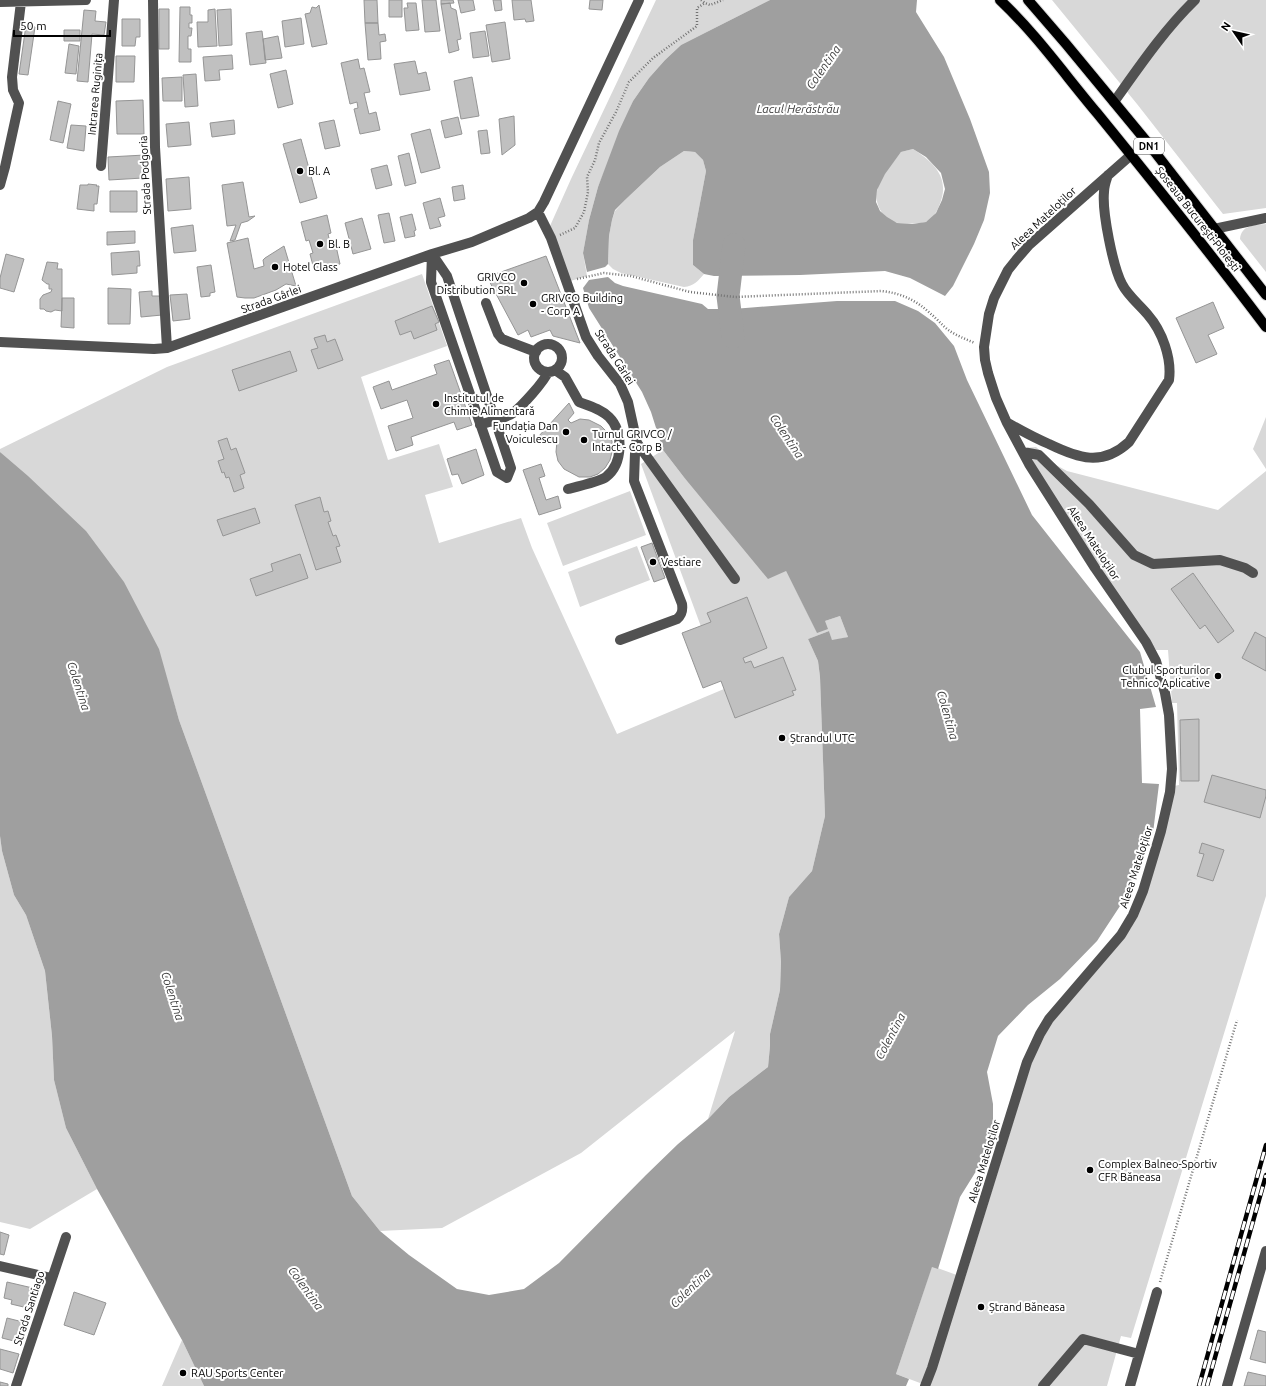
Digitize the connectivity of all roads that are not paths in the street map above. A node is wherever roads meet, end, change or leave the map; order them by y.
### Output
1 (86, 0) edge
2 (114, 0) edge
3 (153, 0) edge
4 (639, 0) edge
5 (1000, 0) edge
6 (1028, 0) edge
7 (1195, 0) edge
8 (58, 1) edge
9 (0, 2) edge
10 (21, 2) junction
11 (1114, 102) junction
12 (1131, 154) junction
13 (101, 166) dead end
14 (1108, 175) junction
15 (0, 185) edge
16 (538, 212) junction
17 (1266, 218) edge
18 (1214, 229) junction
19 (432, 254) junction
20 (1266, 295) edge
21 (486, 303) dead end
22 (1266, 327) edge
23 (0, 342) edge
24 (470, 347) junction
25 (167, 348) junction
26 (454, 352) junction
27 (536, 352) junction
28 (551, 371) junction
29 (496, 420) junction
30 (1007, 423) junction
31 (480, 424) junction
32 (637, 443) junction
33 (1023, 452) junction
34 (568, 490) dead end
35 (1253, 573) dead end
36 (735, 579) dead end
37 (620, 640) dead end
38 (66, 1237) dead end
39 (1266, 1251) edge
40 (0, 1266) edge
41 (51, 1278) junction
42 (1157, 1292) road end
43 (1139, 1354) junction
44 (16, 1386) edge
45 (925, 1386) edge
46 (1043, 1386) edge
47 (1130, 1386) edge
48 (1228, 1386) edge

1 - 8 street
2 - 13 street, Intrarea Ruginița
3 - 25 street, Strada Podgoria
4 - 16 street
5 - 12 main road, Șoseaua București-Ploiești / DN1
6 - 11 main road, Șoseaua București-Ploiești / DN1
7 - 11 street
8 - 10 street
9 - 10 street
10 - 15 street
11 - 18 main road, Șoseaua București-Ploiești / DN1
12 - 14 street, Aleea Mateloților
12 - 22 main road, Șoseaua București-Ploiești / DN1
14 - 30 street, Aleea Mateloților
14 - 30 street
16 - 19 street, Strada Gârlei
16 - 32 street, Strada Gârlei
17 - 18 street
18 - 20 main road, Șoseaua București-Ploiești / DN1
19 - 24 street
19 - 25 street, Strada Gârlei
19 - 26 street
21 - 27 street
23 - 25 street, Strada Gârlei
24 - 26 street
24 - 29 street
26 - 31 street
27 - 28 street
27 - 28 street
28 - 29 street
28 - 34 street
29 - 31 street
29 - 31 street
30 - 33 street, Aleea Mateloților
32 - 36 street
32 - 37 street, Strada Gârlei
33 - 35 street
33 - 45 street, Aleea Mateloților
38 - 41 street, Strada Santiago
39 - 48 street
40 - 41 street
41 - 44 street, Strada Santiago
42 - 43 street
43 - 46 street
43 - 47 street

